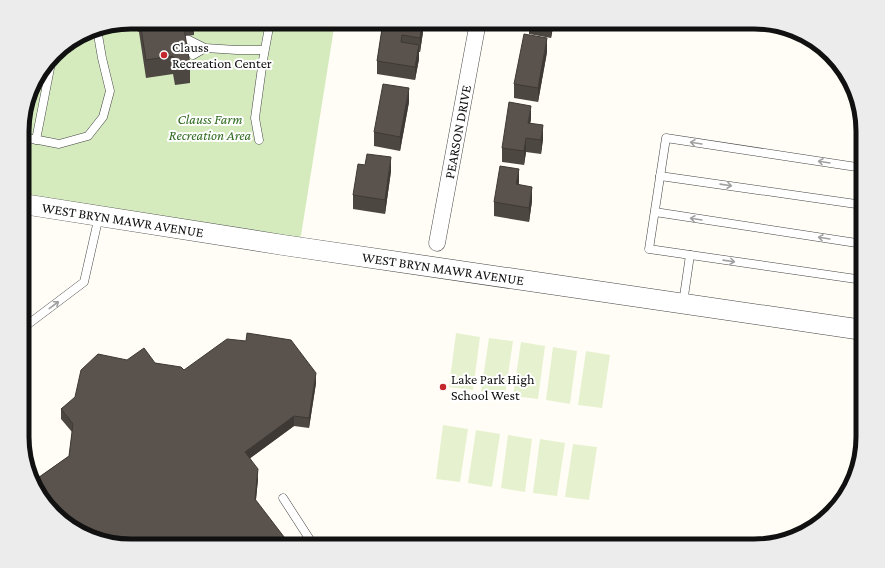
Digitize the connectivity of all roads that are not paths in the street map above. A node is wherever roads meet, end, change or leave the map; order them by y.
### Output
1 (268, 29) edge
2 (477, 29) edge
3 (98, 35) edge
4 (185, 38) edge
5 (205, 48) junction
6 (264, 50) junction
7 (193, 55) dead end
8 (50, 69) edge
9 (29, 138) edge
10 (36, 140) junction
11 (259, 140) dead end
12 (856, 167) edge
13 (660, 176) junction
14 (856, 204) edge
15 (29, 205) edge
16 (655, 212) junction
17 (99, 216) junction
18 (437, 243) dead end
19 (856, 243) edge
20 (690, 255) junction
21 (856, 279) edge
22 (683, 303) junction
23 (29, 323) edge
24 (856, 329) edge
25 (283, 498) dead end
26 (309, 539) edge

1 - 6 lane
2 - 18 street, PEARSON DRIVE
3 - 10 lane
4 - 5 lane
5 - 6 lane
5 - 7 lane
6 - 11 lane
8 - 10 lane
9 - 10 lane
12 -> 13 lane
13 -> 14 lane
13 - 16 lane
15 - 17 street, WEST BRYN MAWR AVENUE
19 -> 16 lane
16 - 20 lane
17 - 22 street, WEST BRYN MAWR AVENUE
23 -> 17 lane
20 -> 21 lane
20 - 22 lane
22 - 24 street, WEST BRYN MAWR AVENUE
25 - 26 lane

